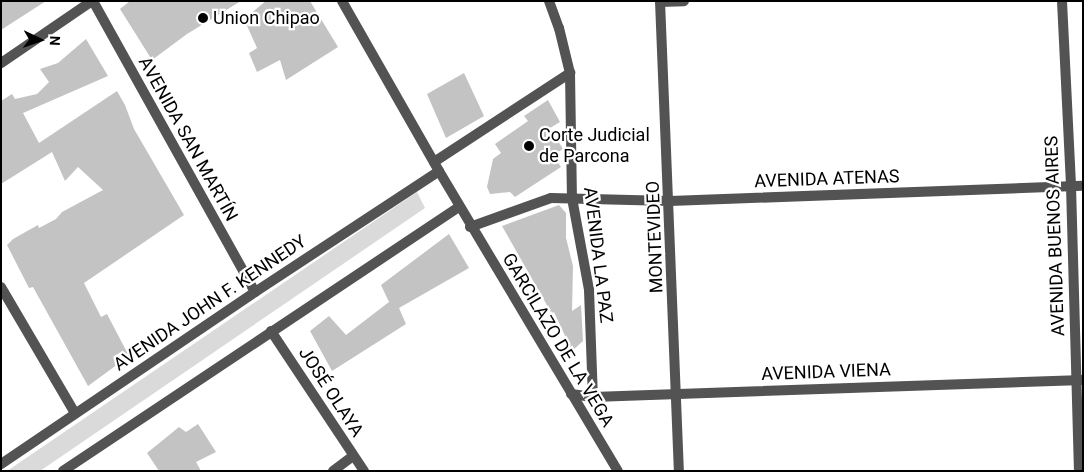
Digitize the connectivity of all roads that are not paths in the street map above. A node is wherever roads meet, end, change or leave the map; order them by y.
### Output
1 (93, 1) edge
2 (342, 1) edge
3 (549, 1) edge
4 (684, 1) edge
5 (1062, 1) edge
6 (660, 2) edge
7 (1, 63) edge
8 (570, 73) junction
9 (436, 167) junction
10 (1071, 186) junction
11 (1083, 186) edge
12 (572, 198) junction
13 (670, 201) junction
14 (459, 208) junction
15 (470, 227) junction
16 (1, 287) edge
17 (254, 292) junction
18 (272, 331) junction
19 (1079, 380) edge
20 (676, 393) junction
21 (571, 394) junction
22 (593, 397) junction
23 (75, 414) junction
24 (354, 456) junction
25 (1, 464) edge
26 (617, 470) edge
27 (64, 471) edge
28 (333, 471) edge
29 (364, 471) edge
30 (679, 471) edge
31 (1079, 471) edge

1 - 7 street
1 - 17 street, AVENIDA SAN MARTÍN
2 - 9 street, GARCILAZO DE LA VEGA
3 - 8 street, AVENIDA LA PAZ
4 - 6 street
5 - 10 street, AVENIDA BUENOS AIRES
6 - 13 street, MONTEVIDEO
8 - 9 street, AVENIDA JOHN F. KENNEDY
8 - 12 street, AVENIDA LA PAZ
9 - 14 street, GARCILAZO DE LA VEGA
9 - 17 street, AVENIDA JOHN F. KENNEDY
10 - 11 street, AVENIDA ATENAS
10 - 13 street, AVENIDA ATENAS
10 - 19 street, AVENIDA BUENOS AIRES
12 - 13 street, AVENIDA ATENAS
12 - 15 street, AVENIDA ATENAS
12 - 22 street, AVENIDA LA PAZ
13 - 20 street, MONTEVIDEO
14 - 15 street, GARCILAZO DE LA VEGA
14 - 18 street
15 - 21 street, GARCILAZO DE LA VEGA
16 - 23 street
17 - 23 street, AVENIDA JOHN F. KENNEDY
18 - 24 street, JOSÉ OLAYA
18 - 27 street
19 - 20 street, AVENIDA VIENA
19 - 31 street, AVENIDA BUENOS AIRES
20 - 22 street, AVENIDA VIENA
20 - 30 street, MONTEVIDEO
21 - 22 street, AVENIDA VIENA
21 - 26 street, GARCILAZO DE LA VEGA
23 - 25 street, AVENIDA JOHN F. KENNEDY
24 - 28 street
24 - 29 street, JOSÉ OLAYA

